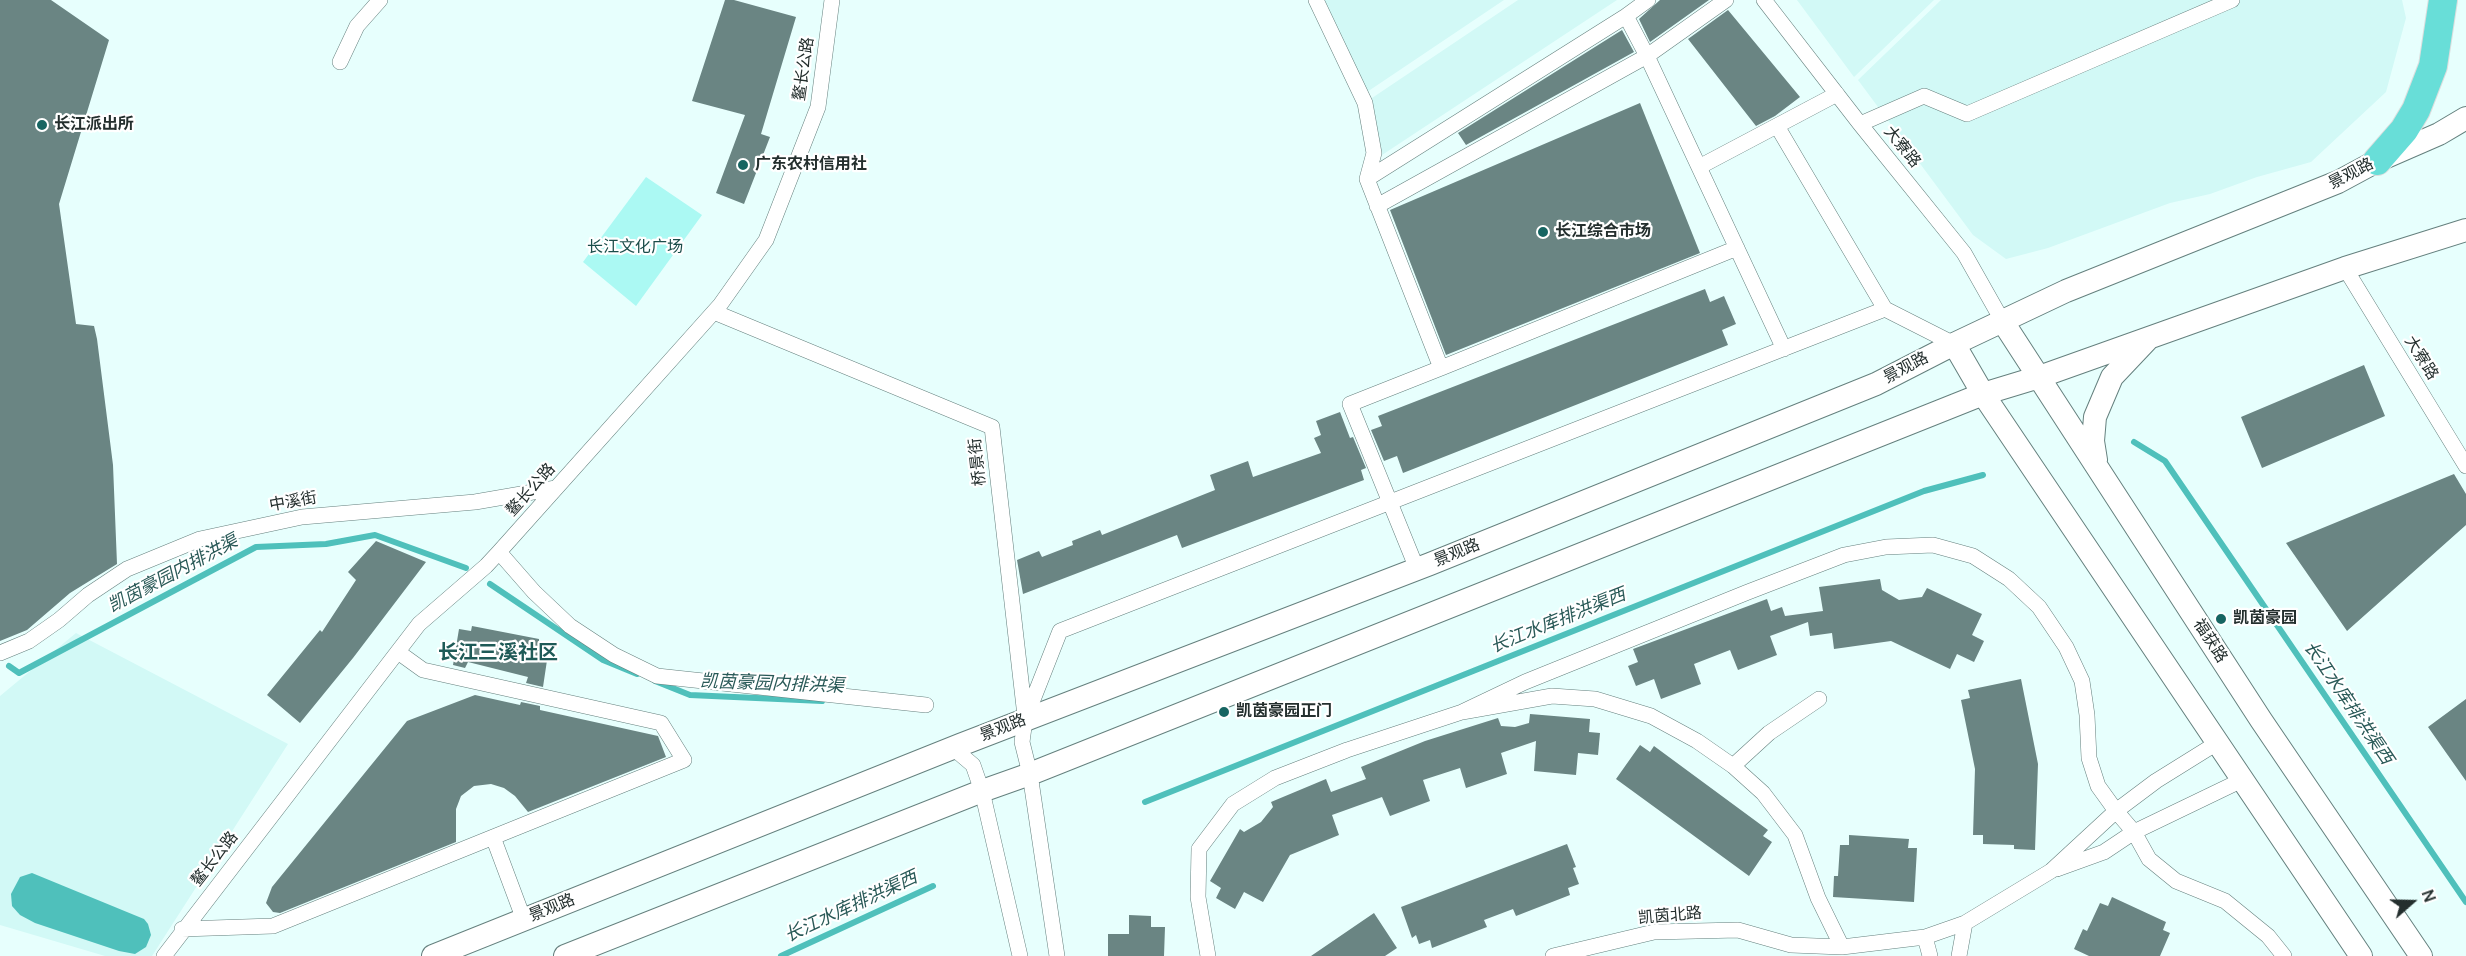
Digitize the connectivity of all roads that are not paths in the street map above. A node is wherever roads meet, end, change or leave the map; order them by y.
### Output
1 (380, 0) edge
2 (832, 0) edge
3 (1316, 0) edge
4 (1648, 0) edge
5 (1726, 0) edge
6 (1764, 0) edge
7 (2232, 0) edge
8 (2443, 0) edge
9 (2462, 0) edge
10 (2466, 5) edge
11 (1626, 16) junction
12 (1647, 56) junction
13 (340, 62) dead end
14 (1837, 94) junction
15 (2466, 118) edge
16 (1860, 124) junction
17 (1776, 126) junction
18 (2377, 161) junction
19 (1699, 167) junction
20 (1367, 179) junction
21 (1377, 206) junction
22 (2466, 230) edge
23 (1737, 248) junction
24 (2345, 268) junction
25 (1884, 309) junction
26 (714, 312) junction
27 (2002, 322) junction
28 (2150, 337) junction
29 (1954, 344) junction
30 (1784, 349) junction
31 (1441, 368) junction
32 (2039, 376) junction
33 (1983, 394) junction
34 (2466, 466) edge
35 (2098, 467) junction
36 (556, 488) junction
37 (1390, 504) junction
38 (499, 552) junction
39 (1417, 569) junction
40 (398, 652) junction
41 (0, 653) edge
42 (1819, 699) dead end
43 (926, 705) dead end
44 (1462, 712) junction
45 (1025, 720) junction
46 (2217, 743) junction
47 (953, 748) junction
48 (1733, 766) junction
49 (1030, 774) junction
50 (2242, 780) junction
51 (982, 791) junction
52 (2116, 811) junction
53 (2134, 832) junction
54 (493, 837) junction
55 (2051, 871) junction
56 (524, 920) junction
57 (1965, 923) junction
58 (182, 929) junction
59 (1925, 937) junction
60 (1842, 947) junction
61 (164, 956) edge
62 (433, 956) edge
63 (565, 956) edge
64 (1020, 956) edge
65 (1058, 956) edge
66 (1208, 956) edge
67 (1553, 956) edge
68 (1930, 956) edge
69 (1959, 956) edge
70 (2284, 956) edge
71 (2361, 956) edge
72 (2421, 956) edge

1 - 13 street
2 - 26 street, 鳌长公路
3 - 20 street
4 - 11 street
5 - 12 street
6 - 14 street, 大寮路
7 - 16 street
8 - 18 highway
9 - 10 highway
11 - 12 street
11 - 20 street
12 - 19 street
12 - 21 street
14 - 16 street, 大寮路
14 - 17 street
15 - 18 main road, 景观路
16 - 27 street, 大寮路
17 - 19 street
17 - 25 street
18 - 27 main road, 景观路
19 - 23 street
20 - 21 street
21 - 31 street
22 - 24 main road
23 - 30 street
23 - 31 street
24 - 28 main road
24 - 34 street, 大寮路
25 - 29 street
25 - 30 street
26 - 36 street, 鳌长公路
26 - 45 street, 桥景街
27 - 29 main road, 景观路
27 - 32 main road, 福获路
28 - 32 main road
28 - 35 main road
29 - 33 main road
29 - 39 main road, 景观路
30 - 37 street
31 - 37 street
32 - 33 main road
32 - 35 main road, 福获路
33 - 46 main road
33 - 49 main road
35 - 72 main road, 福获路
36 - 38 street, 鳌长公路
36 - 41 street, 中溪街
37 - 39 street
37 - 45 street
38 - 40 street, 鳌长公路
38 - 43 street
39 - 45 main road, 景观路
40 - 54 street
40 - 58 street, 鳌长公路
42 - 48 street
44 - 48 street
44 - 52 street
44 - 66 street
45 - 47 main road, 景观路
45 - 49 street
46 - 50 main road
46 - 52 street
47 - 51 street
47 - 56 main road, 景观路
48 - 60 street
49 - 51 main road
49 - 65 street
50 - 53 street
50 - 71 main road
51 - 63 main road
51 - 64 street
52 - 53 street
52 - 55 street
53 - 55 street
53 - 70 street
54 - 56 street
54 - 58 street
55 - 57 street, 凯茵北路
56 - 62 main road, 景观路
57 - 59 street, 凯茵北路
57 - 69 street
58 - 61 street, 鳌长公路
59 - 60 street, 凯茵北路
59 - 68 street
60 - 67 street, 凯茵北路

